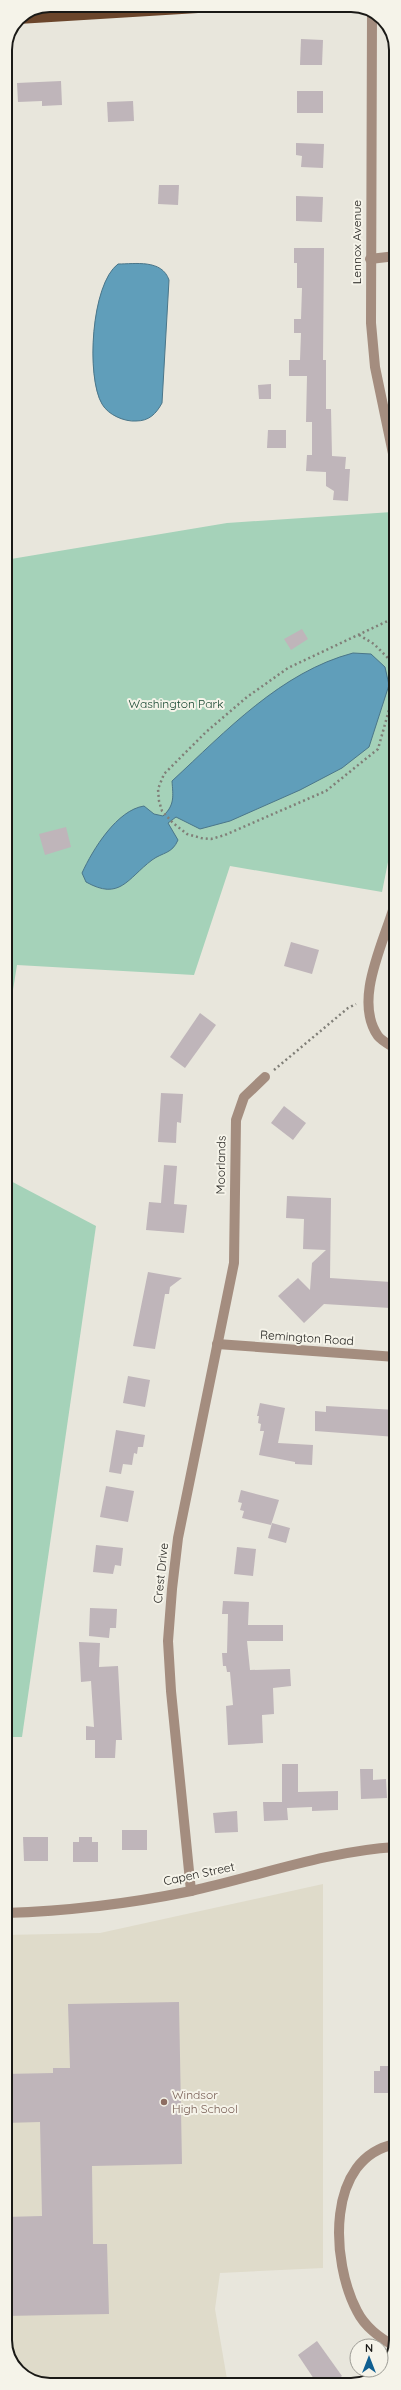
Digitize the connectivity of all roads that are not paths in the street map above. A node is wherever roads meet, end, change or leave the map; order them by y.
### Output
1 (132, 12) edge
2 (29, 18) edge
3 (372, 18) edge
4 (389, 257) edge
5 (370, 259) junction
6 (389, 435) edge
7 (389, 924) edge
8 (389, 1044) edge
9 (265, 1078) road end
10 (234, 1263) joint
11 (217, 1344) junction
12 (389, 1356) edge
13 (389, 1848) edge
14 (191, 1891) junction
15 (12, 1913) edge
16 (389, 2147) edge
17 (389, 2343) edge

1 - 2 main road
3 - 5 street, Lennox Avenue
4 - 5 street
5 - 6 street, Lennox Avenue
7 - 8 street
9 - 10 street, Moorlands
10 - 11 street, Crest Drive
11 - 12 street, Remington Road
11 - 14 street, Crest Drive
13 - 14 street, Capen Street
14 - 15 street, Capen Street
16 - 17 street

